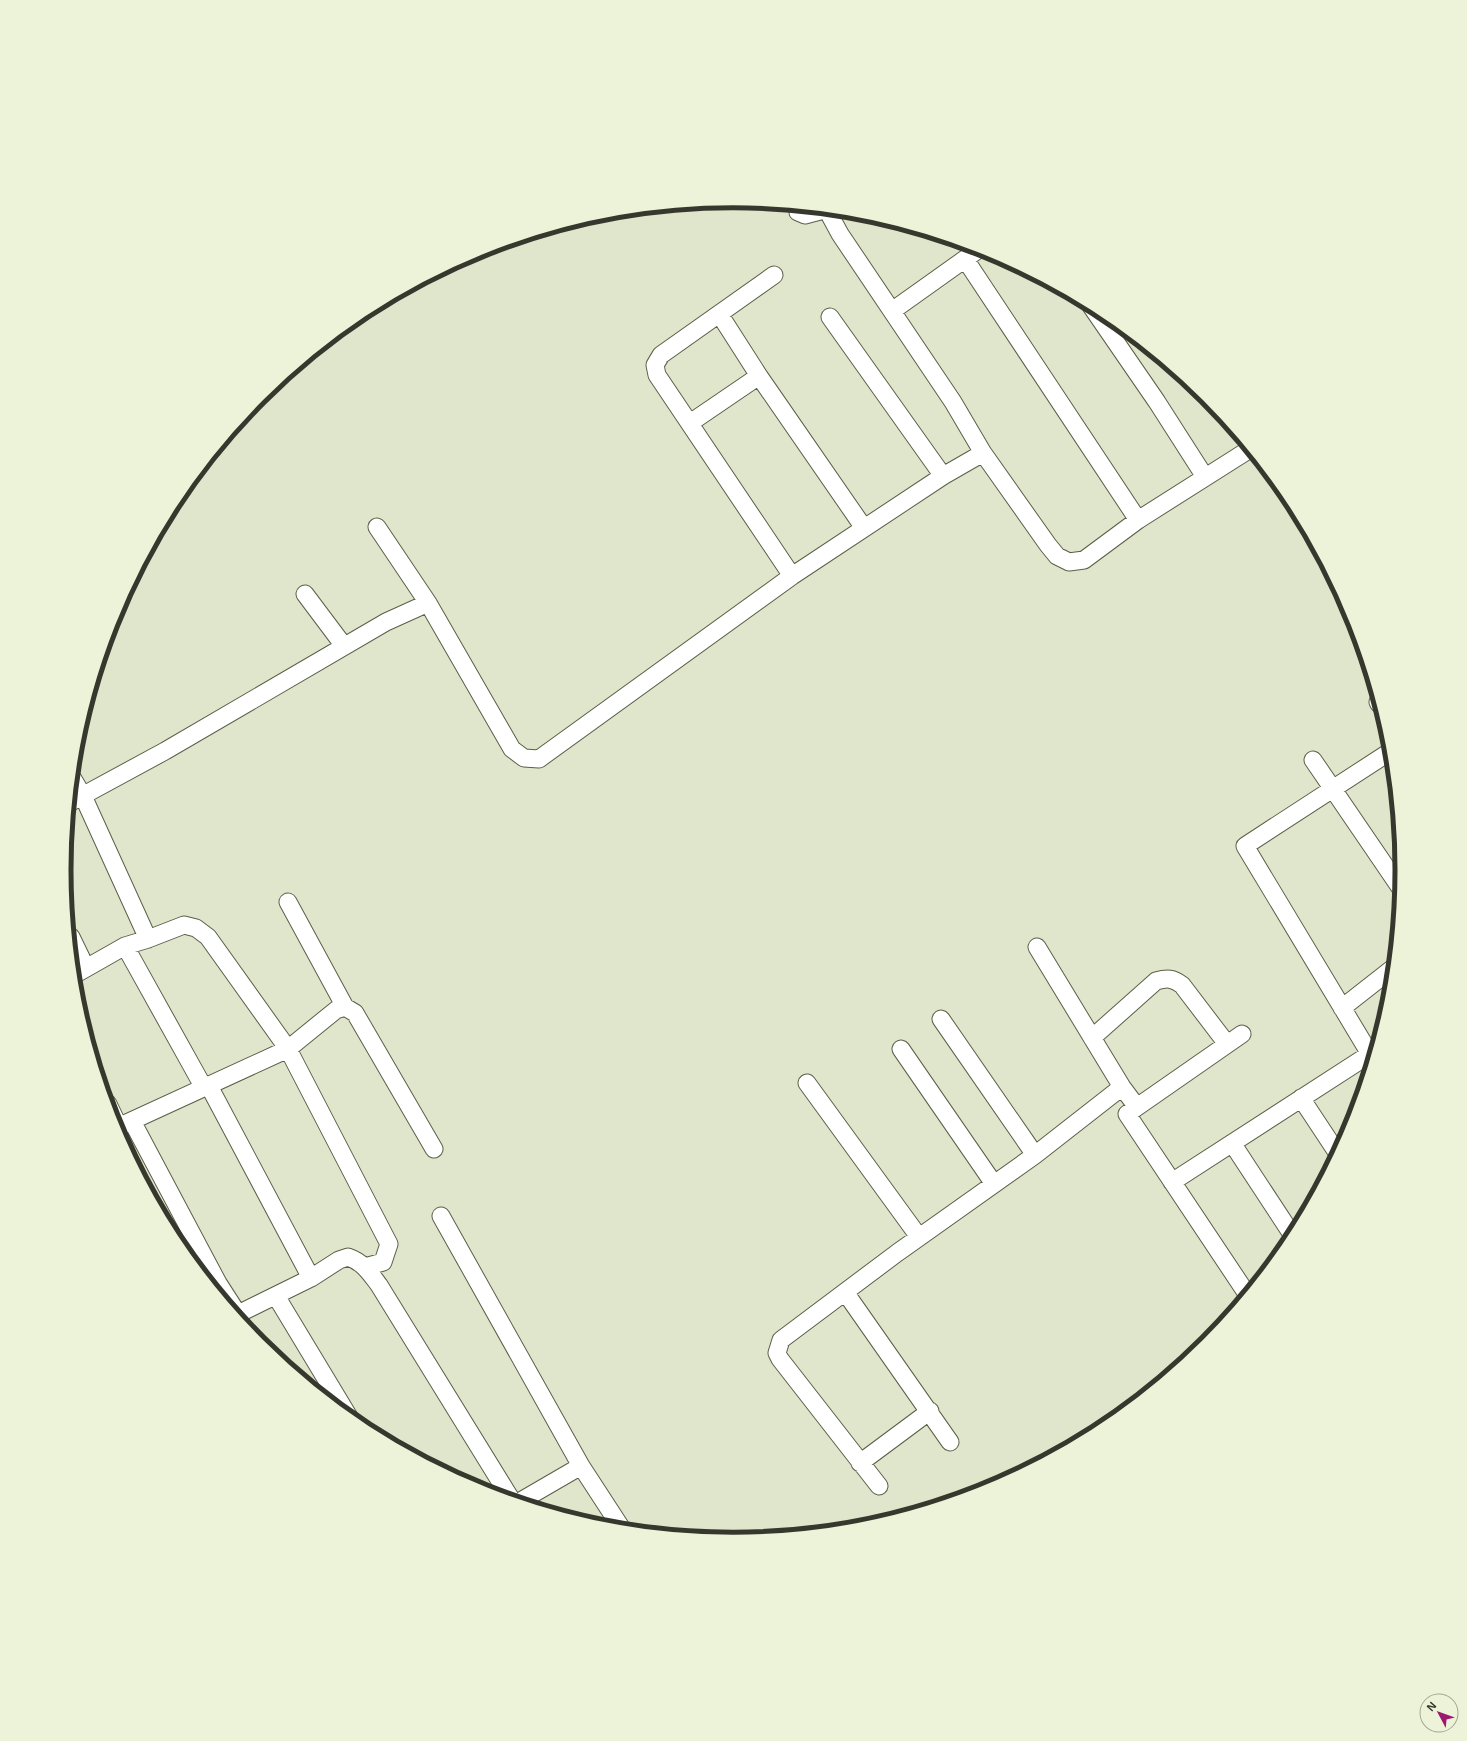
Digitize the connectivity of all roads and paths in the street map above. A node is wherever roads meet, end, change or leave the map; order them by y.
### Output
1 (830, 216) edge
2 (973, 253) edge
3 (965, 259) junction
4 (774, 275) dead end
5 (892, 311) junction
6 (720, 315) junction
7 (830, 317) dead end
8 (1100, 319) edge
9 (759, 376) junction
10 (690, 424) junction
11 (1246, 451) edge
12 (983, 453) junction
13 (943, 476) junction
14 (1205, 477) junction
15 (1138, 520) junction
16 (377, 527) dead end
17 (864, 528) junction
18 (792, 576) junction
19 (306, 594) dead end
20 (428, 603) junction
21 (344, 646) junction
22 (1385, 755) edge
23 (1313, 760) dead end
24 (1333, 789) junction
25 (77, 799) edge
26 (1396, 880) edge
27 (288, 902) dead end
28 (148, 939) junction
29 (125, 946) junction
30 (1037, 947) dead end
31 (80, 971) edge
32 (1388, 972) edge
33 (345, 1007) junction
34 (1342, 1008) junction
35 (941, 1019) dead end
36 (1242, 1034) dead end
37 (1092, 1038) junction
38 (1227, 1044) junction
39 (901, 1048) dead end
40 (288, 1049) junction
41 (1370, 1054) edge
42 (1368, 1058) edge
43 (807, 1083) dead end
44 (207, 1087) junction
45 (1122, 1087) junction
46 (1301, 1098) junction
47 (1137, 1107) junction
48 (122, 1126) edge
49 (1232, 1143) junction
50 (434, 1149) dead end
51 (1335, 1149) edge
52 (1035, 1155) junction
53 (1172, 1182) junction
54 (994, 1184) junction
55 (441, 1216) dead end
56 (1289, 1230) edge
57 (919, 1237) junction
58 (365, 1267) junction
59 (311, 1278) junction
60 (1246, 1290) edge
61 (845, 1292) junction
62 (225, 1295) edge
63 (276, 1296) junction
64 (241, 1313) edge
65 (341, 1404) edge
66 (930, 1411) junction
67 (950, 1442) dead end
68 (860, 1463) junction
69 (581, 1466) junction
70 (879, 1486) dead end
71 (507, 1493) edge
72 (524, 1499) edge
73 (618, 1522) edge

1 - 5 street
2 - 3 street
3 - 5 street
3 - 15 street
4 - 6 street
5 - 12 street
6 - 9 street
6 - 10 street
7 - 13 street
8 - 14 street
9 - 10 street
9 - 17 street
10 - 18 street
11 - 14 street
12 - 13 street
12 - 15 street
13 - 17 street
14 - 15 street
16 - 20 street
17 - 18 street
18 - 20 street
19 - 21 street
20 - 21 street
21 - 25 street
22 - 24 street
23 - 24 street
24 - 26 street
24 - 34 street
25 - 28 street
27 - 33 street
28 - 29 street
28 - 40 street
29 - 31 street
29 - 44 street
30 - 37 street
32 - 34 street
33 - 40 street
33 - 50 street
34 - 41 street
35 - 52 street
36 - 38 street
37 - 38 street
37 - 45 street
38 - 47 street
39 - 54 street
40 - 44 street
40 - 58 street
42 - 46 street
43 - 57 street
44 - 48 street
44 - 59 street
45 - 47 street
45 - 52 street
46 - 49 street
46 - 51 street
47 - 53 street
48 - 62 street
49 - 53 street
49 - 56 street
52 - 54 street
53 - 60 street
54 - 57 street
55 - 69 street
57 - 61 street
58 - 59 street
58 - 71 street
59 - 63 street
61 - 66 street
61 - 68 street
63 - 64 street
63 - 65 street
66 - 67 street
66 - 68 street
68 - 70 street
69 - 72 street
69 - 73 street

